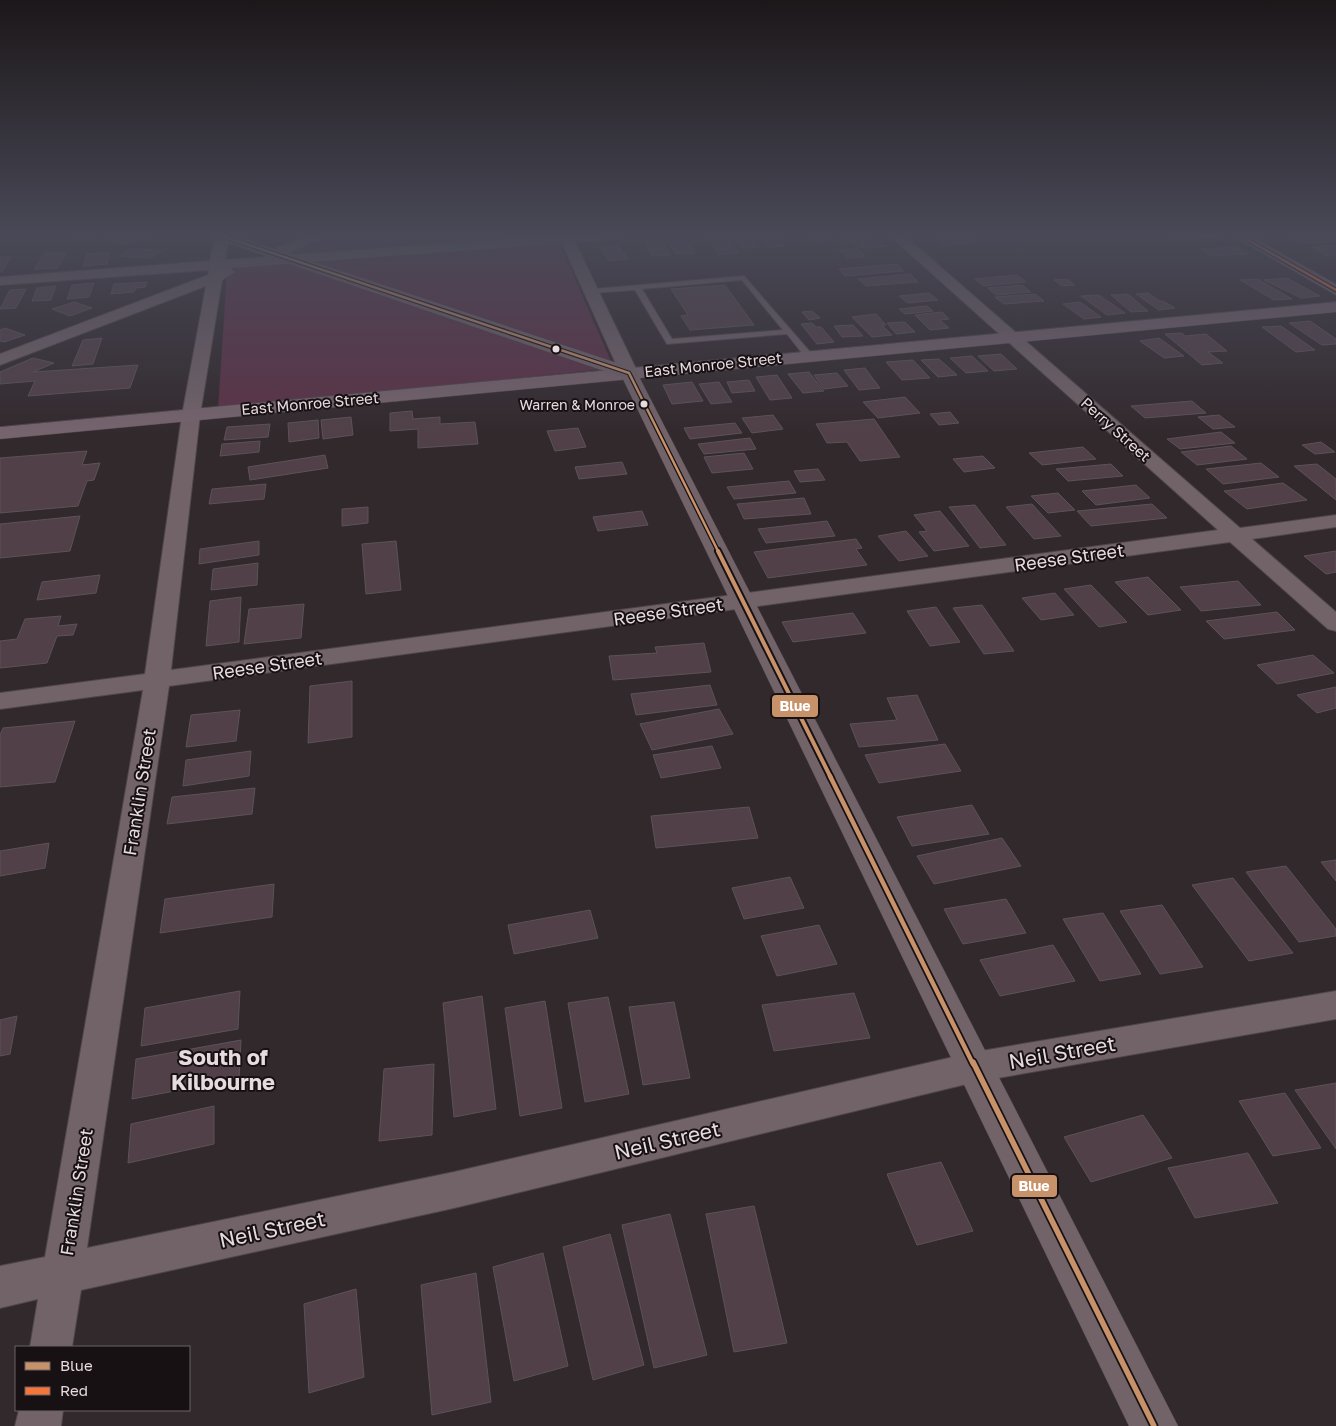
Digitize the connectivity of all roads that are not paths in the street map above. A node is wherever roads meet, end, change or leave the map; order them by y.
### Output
1 (142, 302) edge
2 (211, 302) edge
3 (417, 302) edge
4 (598, 302) edge
5 (646, 302) edge
6 (764, 302) edge
7 (972, 302) edge
8 (1336, 307) edge
9 (789, 332) junction
10 (1012, 337) junction
11 (808, 355) junction
12 (0, 360) edge
13 (629, 373) junction
14 (191, 414) junction
15 (0, 433) edge
16 (1336, 521) edge
17 (1234, 535) junction
18 (743, 601) junction
19 (1336, 624) edge
20 (157, 680) junction
21 (0, 702) edge
22 (1336, 1005) edge
23 (975, 1067) junction
24 (63, 1274) junction
25 (0, 1287) edge
26 (51, 1346) edge
27 (41, 1411) edge
28 (38, 1426) edge
29 (1154, 1426) edge

1 - 12 street
2 - 14 street, Franklin Street
3 - 13 main road
4 - 13 street
5 - 9 lane
6 - 9 lane
7 - 10 street, Perry Street
8 - 10 main road, East Monroe Street
9 - 11 lane
10 - 11 main road, East Monroe Street
10 - 17 street, Perry Street
11 - 13 main road, East Monroe Street
13 - 14 main road, East Monroe Street
13 - 18 main road
14 - 15 main road, East Monroe Street
14 - 20 street, Franklin Street
16 - 17 street, Reese Street
17 - 18 street, Reese Street
17 - 19 street, Perry Street
18 - 20 street, Reese Street
18 - 23 main road
20 - 21 street, Reese Street
20 - 24 street, Franklin Street
22 - 23 street, Neil Street
23 - 24 street, Neil Street
23 - 29 main road
24 - 25 street, Neil Street
24 - 26 street, Franklin Street
27 - 28 street

